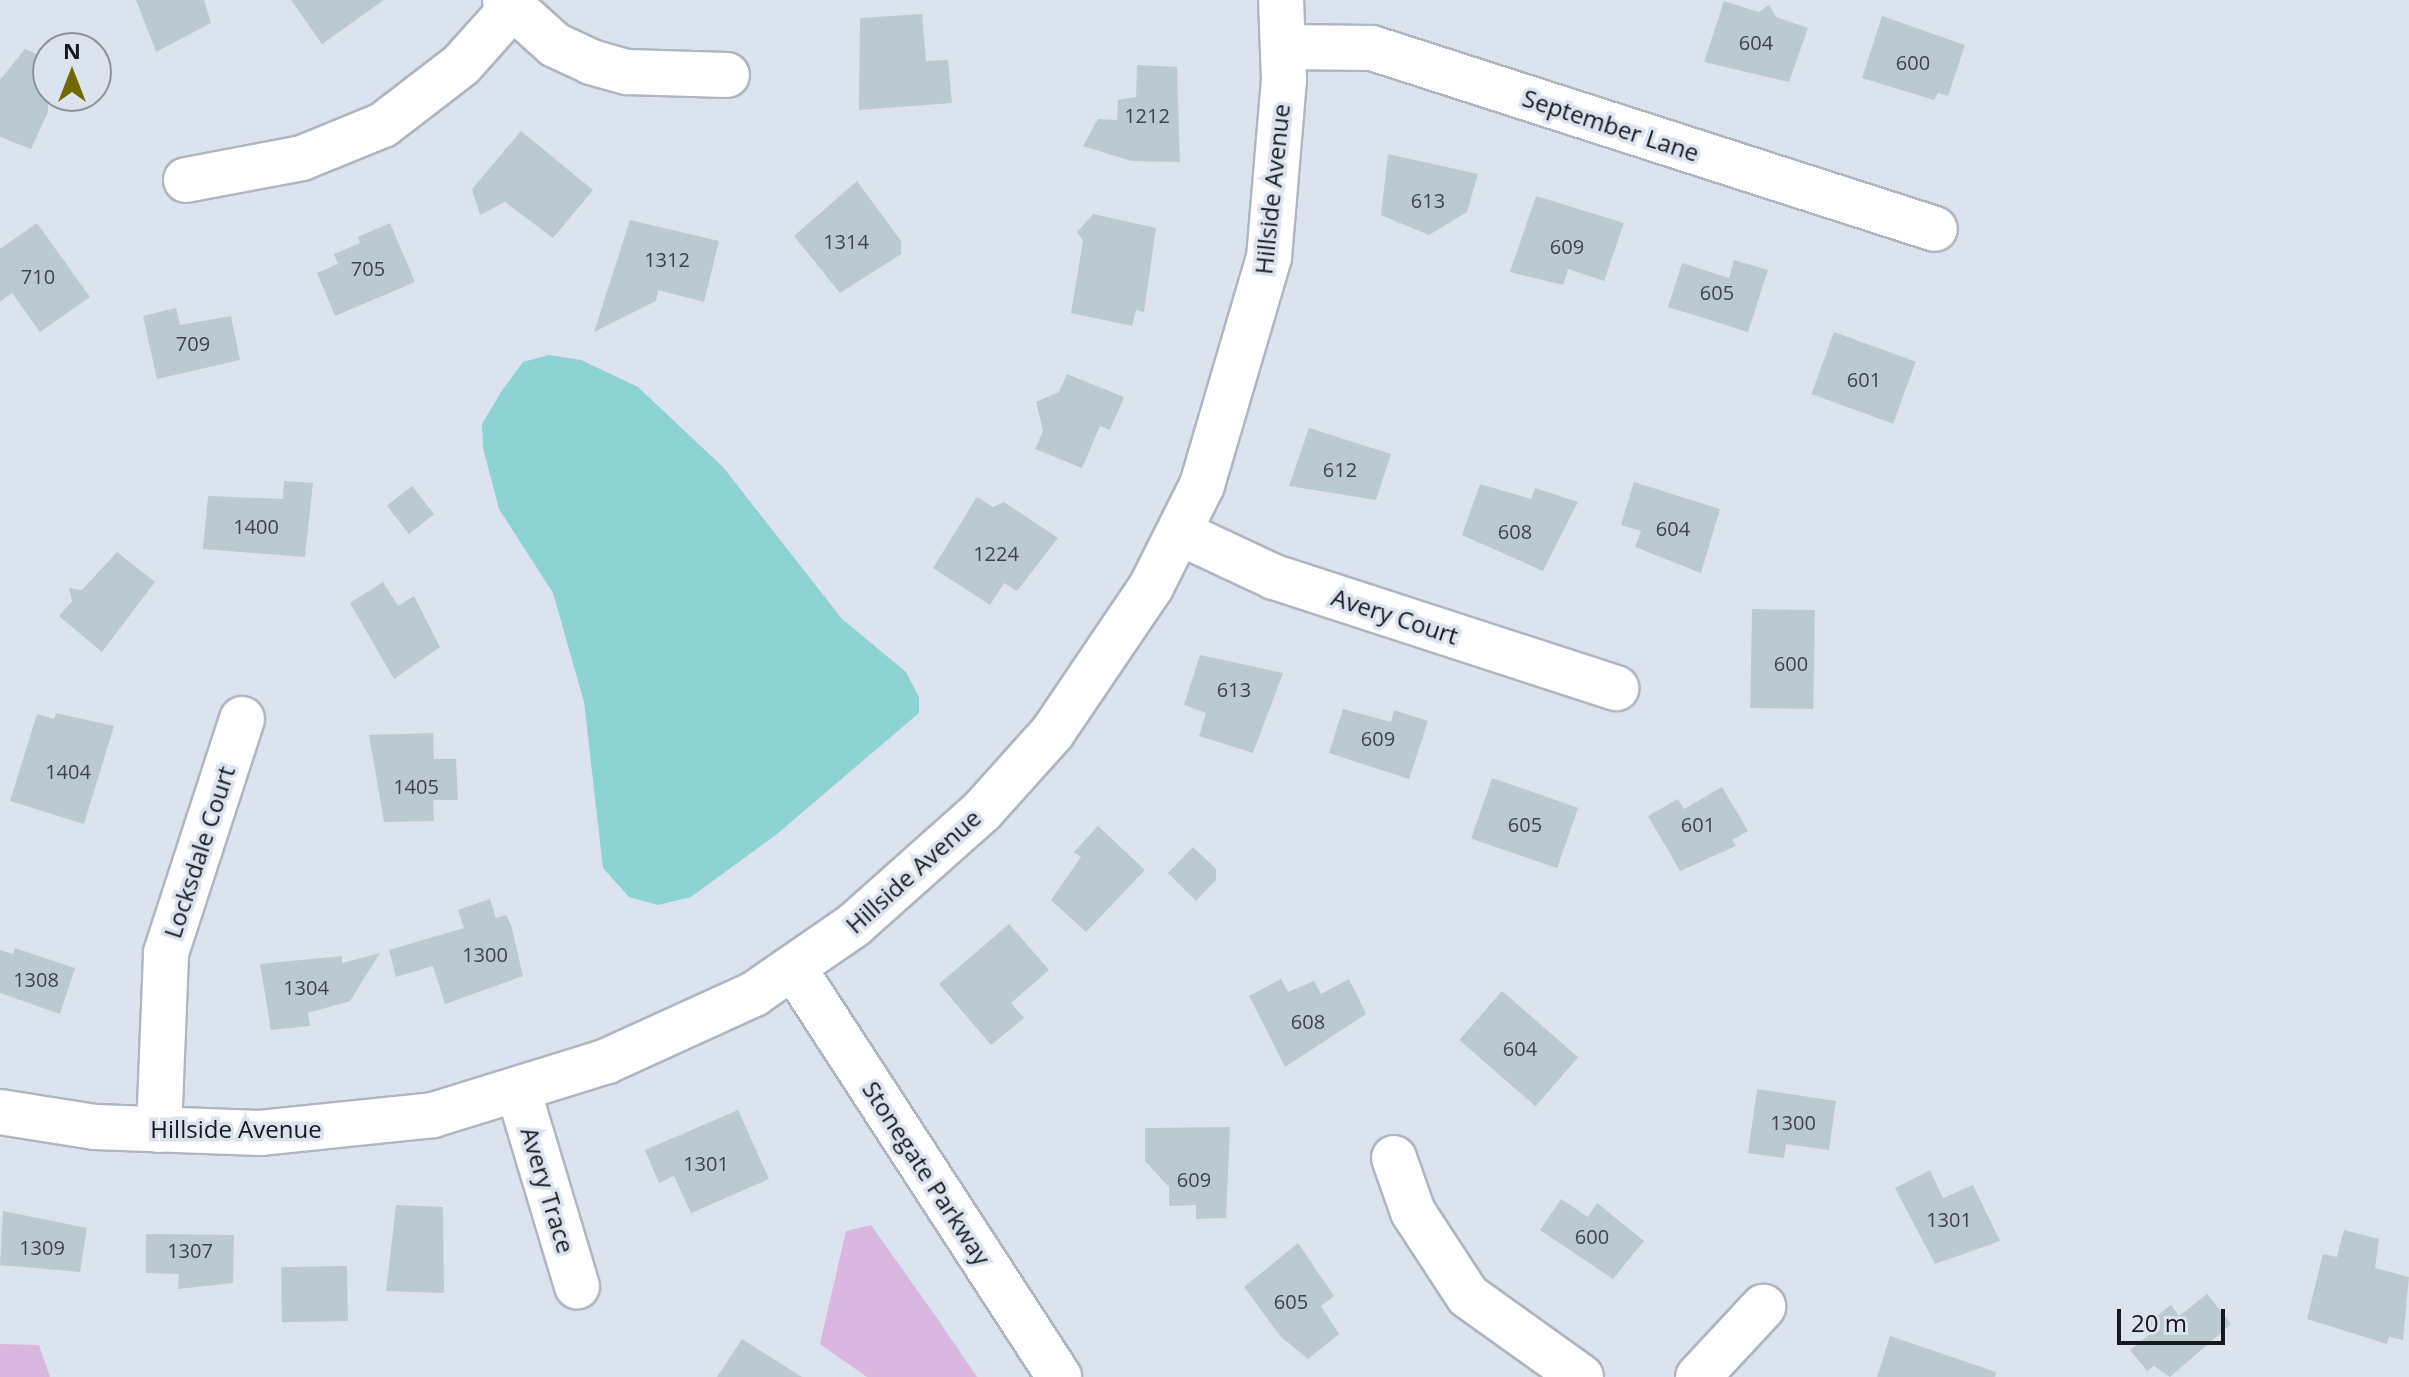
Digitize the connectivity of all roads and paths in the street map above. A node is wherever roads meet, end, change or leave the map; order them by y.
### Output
1 (1281, 0) edge
2 (508, 4) edge
3 (1283, 47) junction
4 (727, 75) dead end
5 (186, 180) dead end
6 (1935, 229) dead end
7 (1180, 533) junction
8 (1616, 688) dead end
9 (242, 719) dead end
10 (795, 970) junction
11 (519, 1093) junction
12 (0, 1112) edge
13 (159, 1130) junction
14 (1394, 1158) dead end
15 (577, 1286) dead end
16 (1763, 1307) dead end
17 (1059, 1377) edge
18 (1581, 1377) edge
19 (1698, 1377) edge

1 - 3 street, Hillside Avenue
2 - 4 street
2 - 5 street
3 - 6 street, September Lane
3 - 7 street, Hillside Avenue
7 - 8 street, Avery Court
7 - 10 street, Hillside Avenue
9 - 13 street, Locksdale Court
10 - 11 street, Hillside Avenue
10 - 17 street, Stonegate Parkway
11 - 13 street, Hillside Avenue
11 - 15 street, Avery Trace
12 - 13 street, Hillside Avenue
14 - 18 street
16 - 19 street

